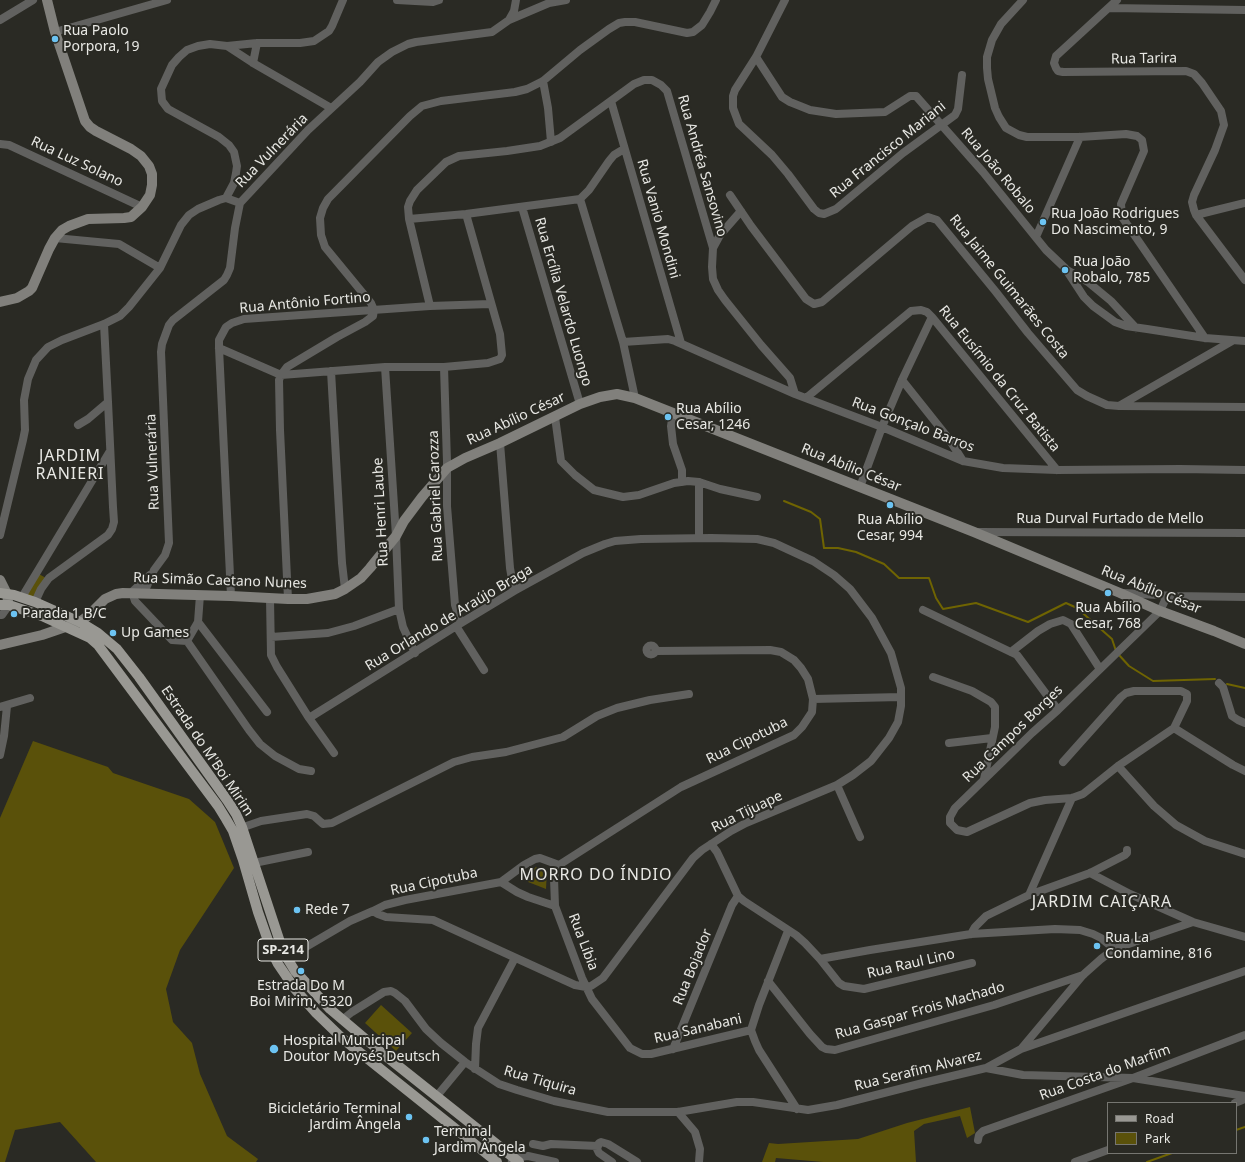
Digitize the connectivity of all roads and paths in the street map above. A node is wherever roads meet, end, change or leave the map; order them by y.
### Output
1 (33, 0) edge
2 (47, 0) edge
3 (167, 0) edge
4 (398, 0) edge
5 (439, 0) edge
6 (566, 0) edge
7 (716, 0) edge
8 (785, 0) edge
9 (1023, 0) edge
10 (1117, 0) edge
11 (341, 2) edge
12 (516, 2) edge
13 (1108, 8) junction
14 (1245, 10) edge
15 (0, 20) edge
16 (509, 20) junction
17 (55, 32) junction
18 (257, 43) junction
19 (227, 46) junction
20 (756, 57) junction
21 (253, 63) junction
22 (962, 75) dead end
23 (543, 81) junction
24 (611, 101) junction
25 (331, 108) junction
26 (942, 125) junction
27 (1080, 137) junction
28 (551, 142) junction
29 (0, 144) edge
30 (624, 149) junction
31 (730, 194) dead end
32 (226, 198) junction
33 (580, 199) junction
34 (240, 203) junction
35 (1245, 203) edge
36 (142, 207) junction
37 (522, 207) junction
38 (740, 211) junction
39 (466, 214) junction
40 (1196, 215) junction
41 (409, 218) junction
42 (1036, 237) junction
43 (55, 238) junction
44 (713, 248) junction
45 (1234, 264) junction
46 (1245, 266) edge
47 (160, 268) junction
48 (1064, 268) junction
49 (1245, 280) edge
50 (0, 302) edge
51 (490, 304) junction
52 (430, 306) junction
53 (374, 310) junction
54 (932, 317) junction
55 (104, 324) junction
56 (1136, 328) junction
57 (1205, 338) junction
58 (1232, 341) junction
59 (1245, 341) edge
60 (623, 342) junction
61 (681, 343) junction
62 (219, 348) junction
63 (385, 367) junction
64 (444, 367) junction
65 (331, 371) junction
66 (281, 375) junction
67 (902, 380) junction
68 (795, 394) junction
69 (635, 398) junction
70 (806, 398) junction
71 (108, 402) junction
72 (580, 404) junction
73 (1120, 406) junction
74 (1245, 407) edge
75 (673, 413) junction
76 (555, 417) junction
77 (78, 425) dead end
78 (882, 427) junction
79 (500, 443) junction
80 (110, 451) junction
81 (963, 461) junction
82 (447, 468) junction
83 (1057, 470) junction
84 (1245, 470) edge
85 (682, 482) junction
86 (699, 482) junction
87 (860, 487) junction
88 (757, 497) dead end
89 (974, 532) junction
90 (1245, 533) edge
91 (0, 535) edge
92 (396, 536) junction
93 (699, 538) junction
94 (626, 540) joint
95 (38, 571) junction
96 (152, 573) junction
97 (49, 578) junction
98 (0, 580) edge
99 (346, 589) junction
100 (514, 591) junction
101 (132, 592) junction
102 (4, 593) edge
103 (144, 593) junction
104 (1120, 593) junction
105 (200, 595) junction
106 (231, 596) junction
107 (1167, 596) junction
108 (22, 597) junction
109 (1245, 597) edge
110 (270, 599) junction
111 (288, 599) junction
112 (35, 602) junction
113 (4, 605) edge
114 (398, 609) junction
115 (923, 610) dead end
116 (1160, 611) junction
117 (0, 615) edge
118 (80, 622) junction
119 (198, 622) junction
120 (459, 624) junction
121 (65, 626) junction
122 (270, 637) junction
123 (187, 641) junction
124 (1245, 644) edge
125 (0, 645) edge
126 (656, 651) dead end
127 (1011, 652) junction
128 (415, 653) junction
129 (484, 670) dead end
130 (1100, 670) junction
131 (933, 677) dead end
132 (1218, 683) dead end
133 (689, 694) dead end
134 (901, 697) junction
135 (30, 698) dead end
136 (813, 699) junction
137 (4, 706) edge
138 (1058, 710) junction
139 (267, 712) dead end
140 (309, 718) junction
141 (1245, 723) edge
142 (1174, 728) junction
143 (992, 738) junction
144 (949, 743) dead end
145 (334, 753) dead end
146 (0, 755) edge
147 (1063, 762) dead end
148 (1118, 766) junction
149 (311, 771) dead end
150 (1245, 771) edge
151 (984, 779) junction
152 (837, 785) junction
153 (1072, 798) junction
154 (242, 827) junction
155 (233, 831) junction
156 (860, 837) dead end
157 (711, 844) junction
158 (1126, 850) dead end
159 (308, 852) dead end
160 (1245, 854) edge
161 (254, 863) junction
162 (559, 865) junction
163 (1090, 873) junction
164 (501, 882) junction
165 (1029, 895) junction
166 (738, 896) junction
167 (555, 906) junction
168 (373, 910) junction
169 (1193, 922) junction
170 (788, 931) junction
171 (970, 934) junction
172 (1245, 937) edge
173 (1114, 949) junction
174 (287, 958) junction
175 (515, 958) junction
176 (820, 959) junction
177 (972, 963) dead end
178 (1245, 971) edge
179 (1083, 975) junction
180 (768, 981) junction
181 (586, 987) junction
182 (342, 1020) junction
183 (334, 1030) junction
184 (751, 1030) junction
185 (356, 1031) junction
186 (1245, 1034) edge
187 (673, 1049) junction
188 (1021, 1049) junction
189 (465, 1062) junction
190 (986, 1068) junction
191 (475, 1069) junction
192 (413, 1078) junction
193 (1133, 1078) junction
194 (406, 1089) junction
195 (436, 1096) junction
196 (1245, 1096) edge
197 (797, 1109) junction
198 (678, 1112) junction
199 (978, 1140) dead end
200 (533, 1144) dead end
201 (598, 1146) junction
202 (1107, 1150) edge
203 (515, 1161) edge
204 (497, 1162) edge
205 (556, 1162) edge
206 (612, 1162) edge
207 (637, 1162) edge
208 (699, 1162) edge
209 (1075, 1162) edge

1 - 15 street
2 - 17 main road
3 - 17 street
4 - 5 street
6 - 16 street, Rua Vulnerária
7 - 23 street
8 - 20 street, Rua Francisco Mariani
9 - 27 street
10 - 13 street, Rua Tarira
11 - 18 street
12 - 16 street
13 - 14 street
13 - 40 street, Rua Tarira
16 - 25 street, Rua Vulnerária
17 - 36 main road
18 - 19 street
18 - 21 street
19 - 21 street
19 - 32 street
20 - 26 street, Rua João Robalo
20 - 26 street, Rua Francisco Mariani
21 - 25 street
22 - 26 street, Rua Francisco Mariani
23 - 28 street
23 - 53 street
24 - 28 street, Rua Andréa Sansovino
24 - 30 street, Rua Vanio Mondini
24 - 44 street, Rua Andréa Sansovino
25 - 34 street, Rua Vulnerária
26 - 42 street, Rua João Robalo
27 - 42 street
27 - 57 street
28 - 41 street, Rua Andréa Sansovino
29 - 36 street, Rua Luz Solano
30 - 33 street
30 - 61 street, Rua Vanio Mondini
31 - 38 street, Rua Jaime Guimarães Costa
32 - 34 street
32 - 47 street
33 - 37 street
33 - 60 street
34 - 96 street, Rua Vulnerária
35 - 40 street
36 - 43 main road
37 - 39 street
37 - 72 street, Rua Ercília Velardo Luongo
38 - 44 street
38 - 73 street, Rua Jaime Guimarães Costa
39 - 41 street
39 - 51 street
40 - 45 street
41 - 52 street, Rua Andréa Sansovino
42 - 48 street, Rua João Robalo
43 - 47 street
43 - 50 main road
44 - 68 street
45 - 46 street
45 - 49 street
47 - 55 street
48 - 56 street, Rua João Robalo
48 - 56 street, Rua João Robalo
51 - 52 street, Rua Antônio Fortino
51 - 64 street
52 - 53 street, Rua Antônio Fortino
53 - 62 street, Rua Antônio Fortino
53 - 66 street
54 - 67 street
54 - 70 street, Rua Eusímio da Cruz Batista
54 - 83 street, Rua Eusímio da Cruz Batista
55 - 71 street
55 - 91 street
56 - 57 street, Rua João Robalo
57 - 58 street, Rua João Robalo
58 - 59 street, Rua João Robalo
58 - 73 street
60 - 61 street, Rua Gonçalo Barros
60 - 69 street
61 - 68 street, Rua Gonçalo Barros
62 - 66 street
62 - 106 street, Rua Antônio Fortino
63 - 64 street
63 - 65 street
63 - 92 street, Rua Henri Laube
64 - 82 street, Rua Gabriel Carozza
65 - 66 street
65 - 99 street
66 - 111 street
67 - 78 street
67 - 81 street
68 - 70 street, Rua Gonçalo Barros
69 - 72 main road, Rua Abílio César
69 - 75 main road, Rua Abílio César
70 - 78 street, Rua Gonçalo Barros
71 - 77 street
71 - 80 street
72 - 76 main road, Rua Abílio César
73 - 74 street, Rua Jaime Guimarães Costa
75 - 85 street
75 - 87 main road, Rua Abílio César
76 - 79 main road, Rua Abílio César
76 - 85 street
78 - 81 street, Rua Gonçalo Barros
78 - 87 street
79 - 82 main road, Rua Abílio César
79 - 100 street
80 - 95 street
80 - 97 street
81 - 83 street, Rua Gonçalo Barros
82 - 92 main road, Rua Simão Caetano Nunes
82 - 120 street, Rua Gabriel Carozza
83 - 84 street, Rua Gonçalo Barros
85 - 86 street
86 - 88 street
86 - 93 street
87 - 89 main road, Rua Abílio César
89 - 90 street, Rua Durval Furtado de Mello
89 - 104 main road, Rua Abílio César
92 - 99 main road, Rua Simão Caetano Nunes
92 - 114 street, Rua Henri Laube
93 - 94 street, Rua Tijuape
93 - 134 street, Rua Tijuape
94 - 100 street, Rua Orlando de Araújo Braga
95 - 97 street
95 - 108 street
96 - 101 street, Rua Vulnerária
96 - 103 street, Rua Vulnerária
97 - 112 street
98 - 102 main road
99 - 111 main road, Rua Simão Caetano Nunes
100 - 120 street, Rua Orlando de Araújo Braga
101 - 103 main road, Rua Simão Caetano Nunes
101 - 118 main road, Rua Simão Caetano Nunes
101 - 123 street
102 - 108 main road, Estrada do M'Boi Mirim / SP-214
102 - 113 main road
103 - 105 main road, Rua Simão Caetano Nunes
104 - 107 street
104 - 116 main road, Rua Abílio César
105 - 106 main road, Rua Simão Caetano Nunes
105 - 119 street
106 - 110 main road, Rua Simão Caetano Nunes
107 - 109 street
107 - 116 street, Rua Campos Borges
108 - 112 main road, Estrada do M'Boi Mirim / SP-214
110 - 111 main road, Rua Simão Caetano Nunes
110 - 122 street
112 - 118 main road, Estrada do M'Boi Mirim / SP-214
113 - 117 street
113 - 121 main road, Estrada do M'Boi Mirim / SP-214
114 - 122 street
114 - 128 street, Rua Henri Laube
115 - 127 street
116 - 124 main road, Rua Abílio César
116 - 130 street, Rua Campos Borges
118 - 121 main road, Rua Simão Caetano Nunes
118 - 154 main road, Estrada do M'Boi Mirim / SP-214
119 - 123 street
119 - 139 street
120 - 128 street, Rua Orlando de Araújo Braga
120 - 129 street, Rua Gabriel Carozza
121 - 125 main road, Rua Simão Caetano Nunes
121 - 155 main road, Estrada do M'Boi Mirim / SP-214
122 - 140 street
123 - 149 street
126 - 136 street, Rua Cipotuba
127 - 130 street
127 - 138 street
128 - 140 street, Rua Orlando de Araújo Braga
130 - 138 street, Rua Campos Borges
131 - 143 street
132 - 141 street
133 - 154 street
134 - 136 street
134 - 152 street, Rua Tijuape
135 - 137 street
136 - 162 street, Rua Cipotuba
137 - 146 street
138 - 151 street, Rua Campos Borges
140 - 145 street
142 - 147 street
142 - 148 street
142 - 150 street
143 - 144 street
143 - 151 street
148 - 153 street
148 - 160 street
151 - 153 street, Rua Campos Borges
152 - 156 street
152 - 157 street, Rua Tijuape
153 - 165 street
154 - 155 street
154 - 161 main road, Estrada do M'Boi Mirim / SP-214
155 - 183 main road, Estrada do M'Boi Mirim / SP-214
157 - 166 street
157 - 181 street, Rua Tijuape
158 - 163 street
159 - 161 street
161 - 174 main road, Estrada do M'Boi Mirim / SP-214
162 - 164 street, Rua Cipotuba
162 - 167 street
163 - 165 street
163 - 169 street
164 - 167 street
164 - 168 street, Rua Cipotuba
165 - 171 street
166 - 170 street, Rua Raul Lino
166 - 187 street, Rua Bojador
167 - 181 street, Rua Líbia
168 - 174 street
168 - 175 street
169 - 172 street
169 - 173 street
170 - 176 street, Rua Raul Lino
170 - 180 street
171 - 173 street
171 - 176 street
173 - 179 street
174 - 182 main road, Estrada do M'Boi Mirim / SP-214
175 - 181 street
175 - 191 street
176 - 177 street, Rua Raul Lino
178 - 188 street, Rua Serafim Alvarez
179 - 180 street, Rua Gaspar Frois Machado
179 - 188 street
180 - 184 street
181 - 187 street, Rua Sanabani
182 - 185 main road, Estrada do M'Boi Mirim / SP-214
182 - 189 street, Rua Tiquira
183 - 185 main road
183 - 194 main road, Estrada do M'Boi Mirim / SP-214
184 - 187 street, Rua Sanabani
184 - 197 street
185 - 192 main road, Estrada do M'Boi Mirim / SP-214
186 - 193 street, Rua Costa do Marfim
188 - 190 street, Rua Serafim Alvarez
189 - 191 street, Rua Tiquira
189 - 195 street
190 - 193 street
190 - 197 street, Rua Serafim Alvarez
191 - 198 street, Rua Tiquira
192 - 194 main road
192 - 195 main road, Estrada do M'Boi Mirim / SP-214
193 - 196 street
193 - 199 street, Rua Costa do Marfim
194 - 204 main road, Estrada do M'Boi Mirim / SP-214
195 - 203 main road, Estrada do M'Boi Mirim / SP-214
197 - 198 street, Rua Serafim Alvarez
198 - 208 street
200 - 201 street
201 - 206 street
201 - 207 street
202 - 209 street
203 - 205 street

